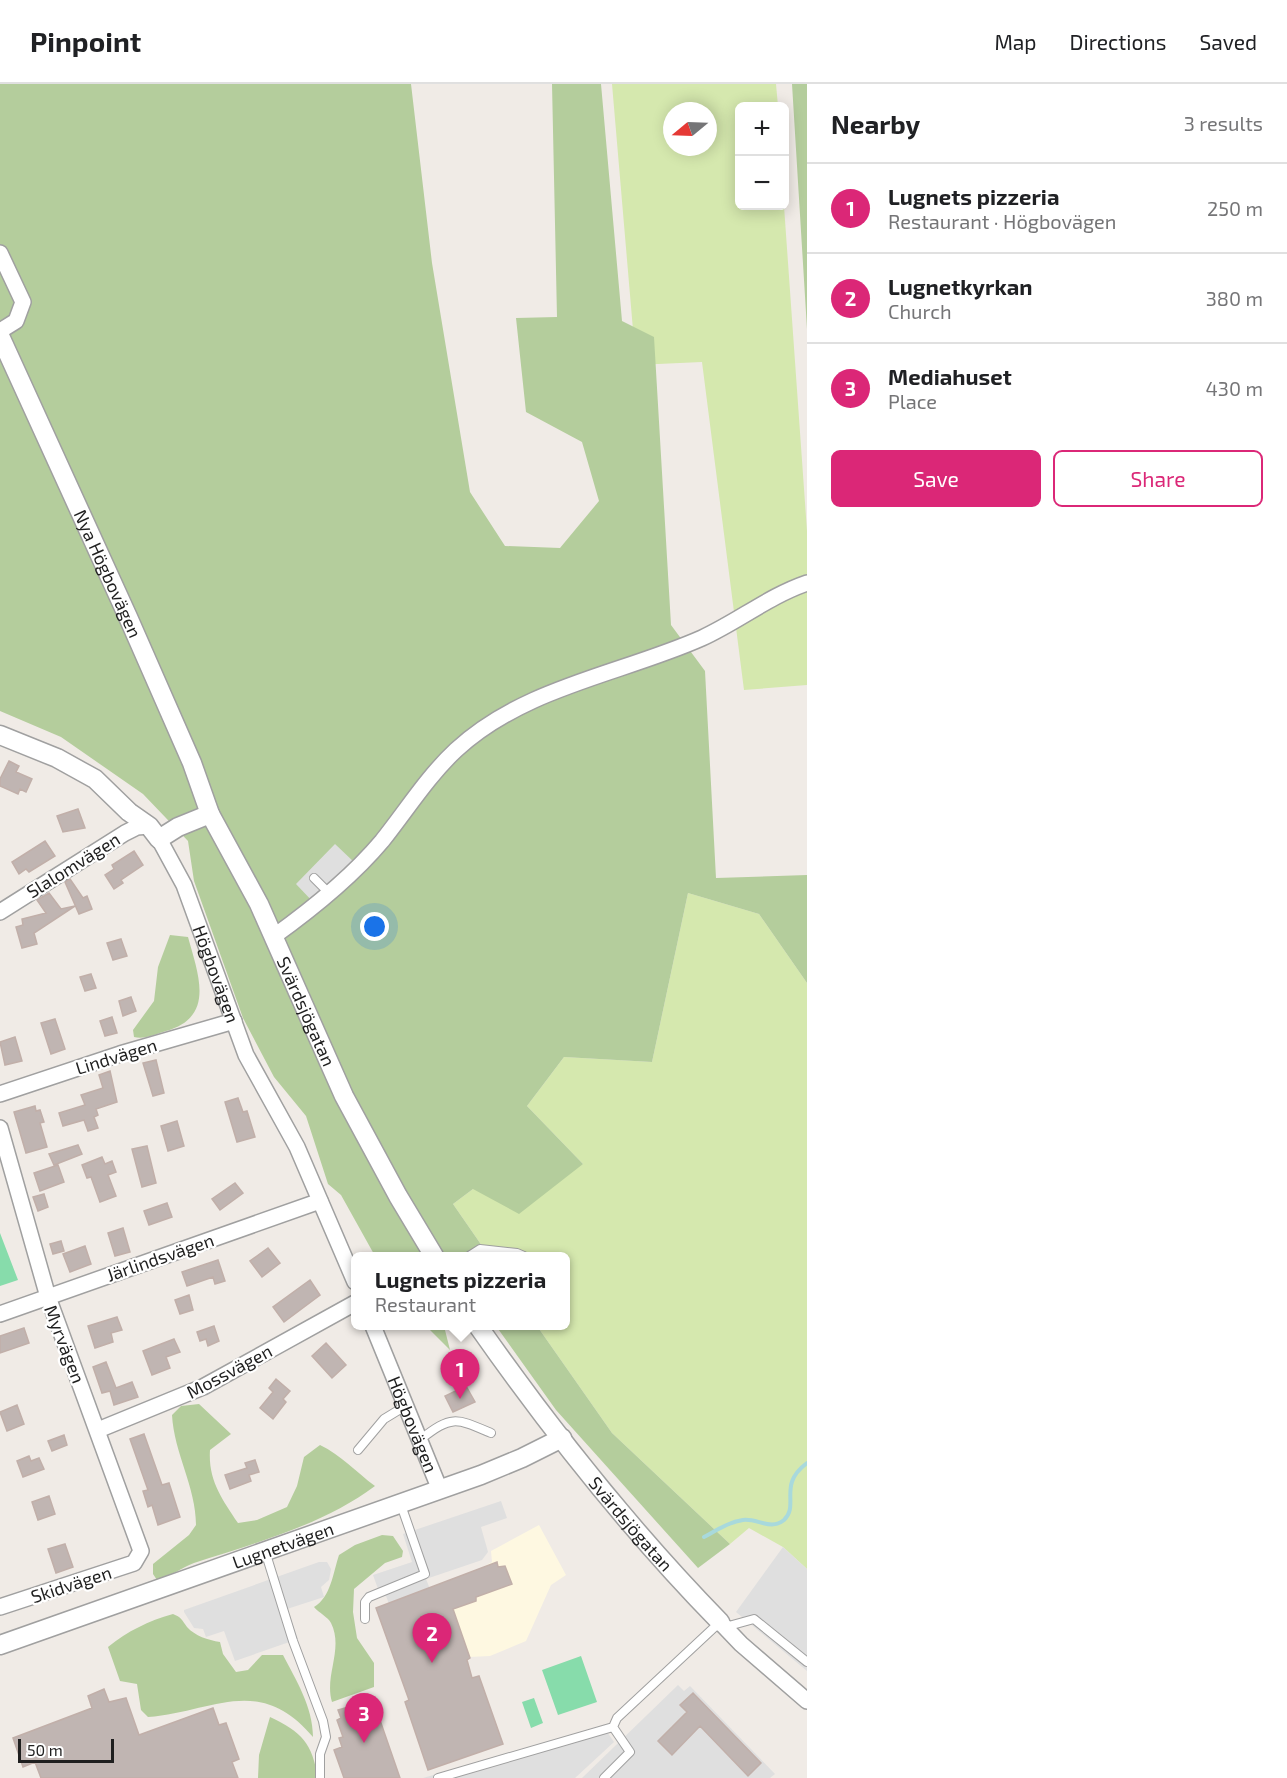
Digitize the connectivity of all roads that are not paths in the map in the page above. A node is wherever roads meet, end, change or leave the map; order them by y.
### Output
1 (0, 253) edge
2 (0, 333) edge
3 (807, 584) edge
4 (0, 735) edge
5 (210, 814) junction
6 (154, 833) junction
7 (314, 878) dead end
8 (330, 894) junction
9 (0, 912) edge
10 (273, 937) junction
11 (234, 1022) junction
12 (0, 1094) edge
13 (0, 1128) edge
14 (320, 1201) junction
15 (431, 1252) edge
16 (476, 1252) edge
17 (508, 1252) edge
18 (351, 1273) edge
19 (48, 1297) junction
20 (351, 1305) edge
21 (0, 1314) edge
22 (375, 1330) edge
23 (481, 1330) edge
24 (407, 1405) junction
25 (98, 1430) junction
26 (491, 1433) dead end
27 (562, 1438) junction
28 (421, 1439) junction
29 (358, 1450) dead end
30 (440, 1490) junction
31 (400, 1504) junction
32 (265, 1551) junction
33 (140, 1557) joint
34 (0, 1607) edge
35 (365, 1619) dead end
36 (722, 1625) junction
37 (0, 1645) edge
38 (807, 1662) edge
39 (807, 1701) edge
40 (613, 1727) junction
41 (320, 1778) edge
42 (438, 1778) edge
43 (604, 1778) edge

1 - 2 street
2 - 5 street, Nya Högbovägen
3 - 8 street
4 - 6 street, Högbovägen
5 - 6 street
5 - 10 street, Svärdsjögatan
6 - 9 street, Slalomvägen
6 - 11 street, Högbovägen
7 - 8 lane
8 - 10 street
10 - 15 street, Svärdsjögatan
11 - 12 street, Lindvägen
11 - 14 street, Högbovägen
13 - 19 street, Myrvägen
14 - 18 street, Högbovägen
14 - 19 street, Järlindsvägen
16 - 17 lane
19 - 21 street, Järlindsvägen
19 - 25 street, Myrvägen
20 - 25 street, Mossvägen
22 - 24 street, Högbovägen
23 - 27 street, Svärdsjögatan
24 - 28 street, Högbovägen
24 - 29 lane
25 - 33 street, Myrvägen
26 - 28 lane
27 - 30 street, Lugnetvägen
27 - 36 street, Svärdsjögatan
28 - 30 street, Högbovägen
30 - 31 street, Lugnetvägen
31 - 32 street, Lugnetvägen
31 - 35 lane
32 - 37 street, Lugnetvägen
32 - 41 lane
33 - 34 street, Skidvägen
36 - 38 lane
36 - 39 street, Svärdsjögatan
36 - 40 lane
40 - 42 lane
40 - 43 lane

